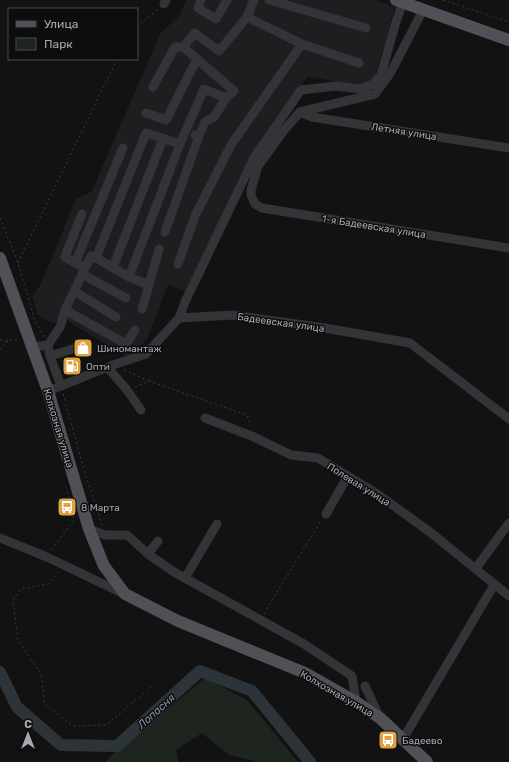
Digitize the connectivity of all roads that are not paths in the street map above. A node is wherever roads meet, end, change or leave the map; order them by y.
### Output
1 (201, 0) edge
2 (227, 0) edge
3 (254, 0) edge
4 (269, 0) edge
5 (399, 1) edge
6 (424, 10) junction
7 (247, 17) junction
8 (366, 28) dead end
9 (509, 40) edge
10 (302, 44) junction
11 (183, 47) junction
12 (197, 59) junction
13 (359, 62) dead end
14 (153, 87) dead end
15 (226, 98) junction
16 (300, 112) junction
17 (146, 113) dead end
18 (186, 131) junction
19 (199, 136) junction
20 (160, 144) dead end
21 (180, 144) junction
22 (124, 148) dead end
23 (509, 148) edge
24 (82, 214) dead end
25 (165, 232) dead end
26 (509, 248) edge
27 (159, 249) dead end
28 (0, 258) edge
29 (96, 258) junction
30 (76, 263) junction
31 (178, 264) dead end
32 (113, 267) junction
33 (83, 271) junction
34 (129, 277) junction
35 (149, 285) junction
36 (74, 291) junction
37 (126, 298) dead end
38 (142, 309) dead end
39 (65, 310) junction
40 (116, 316) dead end
41 (179, 318) junction
42 (135, 330) dead end
43 (30, 342) junction
44 (48, 344) junction
45 (76, 348) dead end
46 (50, 356) junction
47 (110, 366) junction
48 (61, 386) junction
49 (48, 391) junction
50 (142, 410) dead end
51 (205, 418) dead end
52 (509, 419) edge
53 (348, 476) junction
54 (326, 514) road end
55 (509, 523) edge
56 (217, 524) dead end
57 (89, 529) junction
58 (0, 538) edge
59 (158, 541) dead end
60 (148, 554) junction
61 (476, 568) junction
62 (185, 578) junction
63 (494, 585) junction
64 (125, 594) junction
65 (509, 596) edge
66 (365, 686) dead end
67 (356, 702) junction
68 (380, 718) junction
69 (403, 738) junction
70 (427, 762) edge

1 - 2 street
3 - 7 street
4 - 8 street
5 - 6 main road
5 - 41 street
6 - 9 main road
6 - 16 street
7 - 10 street
7 - 11 street
10 - 13 street
10 - 31 street
11 - 12 street
11 - 14 street
12 - 15 street
12 - 17 street
15 - 18 street
15 - 19 street
16 - 23 street, Летняя улица
16 - 26 street, 1-я Бадеевская улица
18 - 19 street
18 - 21 street
19 - 25 street
20 - 32 street
21 - 29 street
21 - 34 street
22 - 30 street
24 - 30 street
27 - 35 street
28 - 43 main road, Колхозная улица
29 - 32 street
29 - 33 street
30 - 33 street
32 - 34 street
33 - 36 street
33 - 37 street
34 - 35 street
35 - 38 street
36 - 39 street
36 - 40 street
39 - 42 street
39 - 44 street
41 - 47 street
41 - 52 street, Бадеевская улица
43 - 44 street
43 - 49 main road, Колхозная улица
44 - 46 street
45 - 46 street
46 - 48 street
47 - 48 street
47 - 50 street
48 - 49 street
49 - 57 main road, Колхозная улица
51 - 53 street, Полевая улица
53 - 54 street
53 - 61 street, Полевая улица
55 - 61 street
56 - 62 street
57 - 60 street
57 - 64 main road, Колхозная улица
58 - 64 street, Колхозная улица
59 - 60 street
60 - 62 street
61 - 63 street, Полевая улица
62 - 67 street
63 - 65 street, Полевая улица
63 - 69 street
64 - 67 main road, Колхозная улица
66 - 68 street
67 - 68 main road, Колхозная улица
68 - 69 main road, Колхозная улица
69 - 70 main road, Колхозная улица

